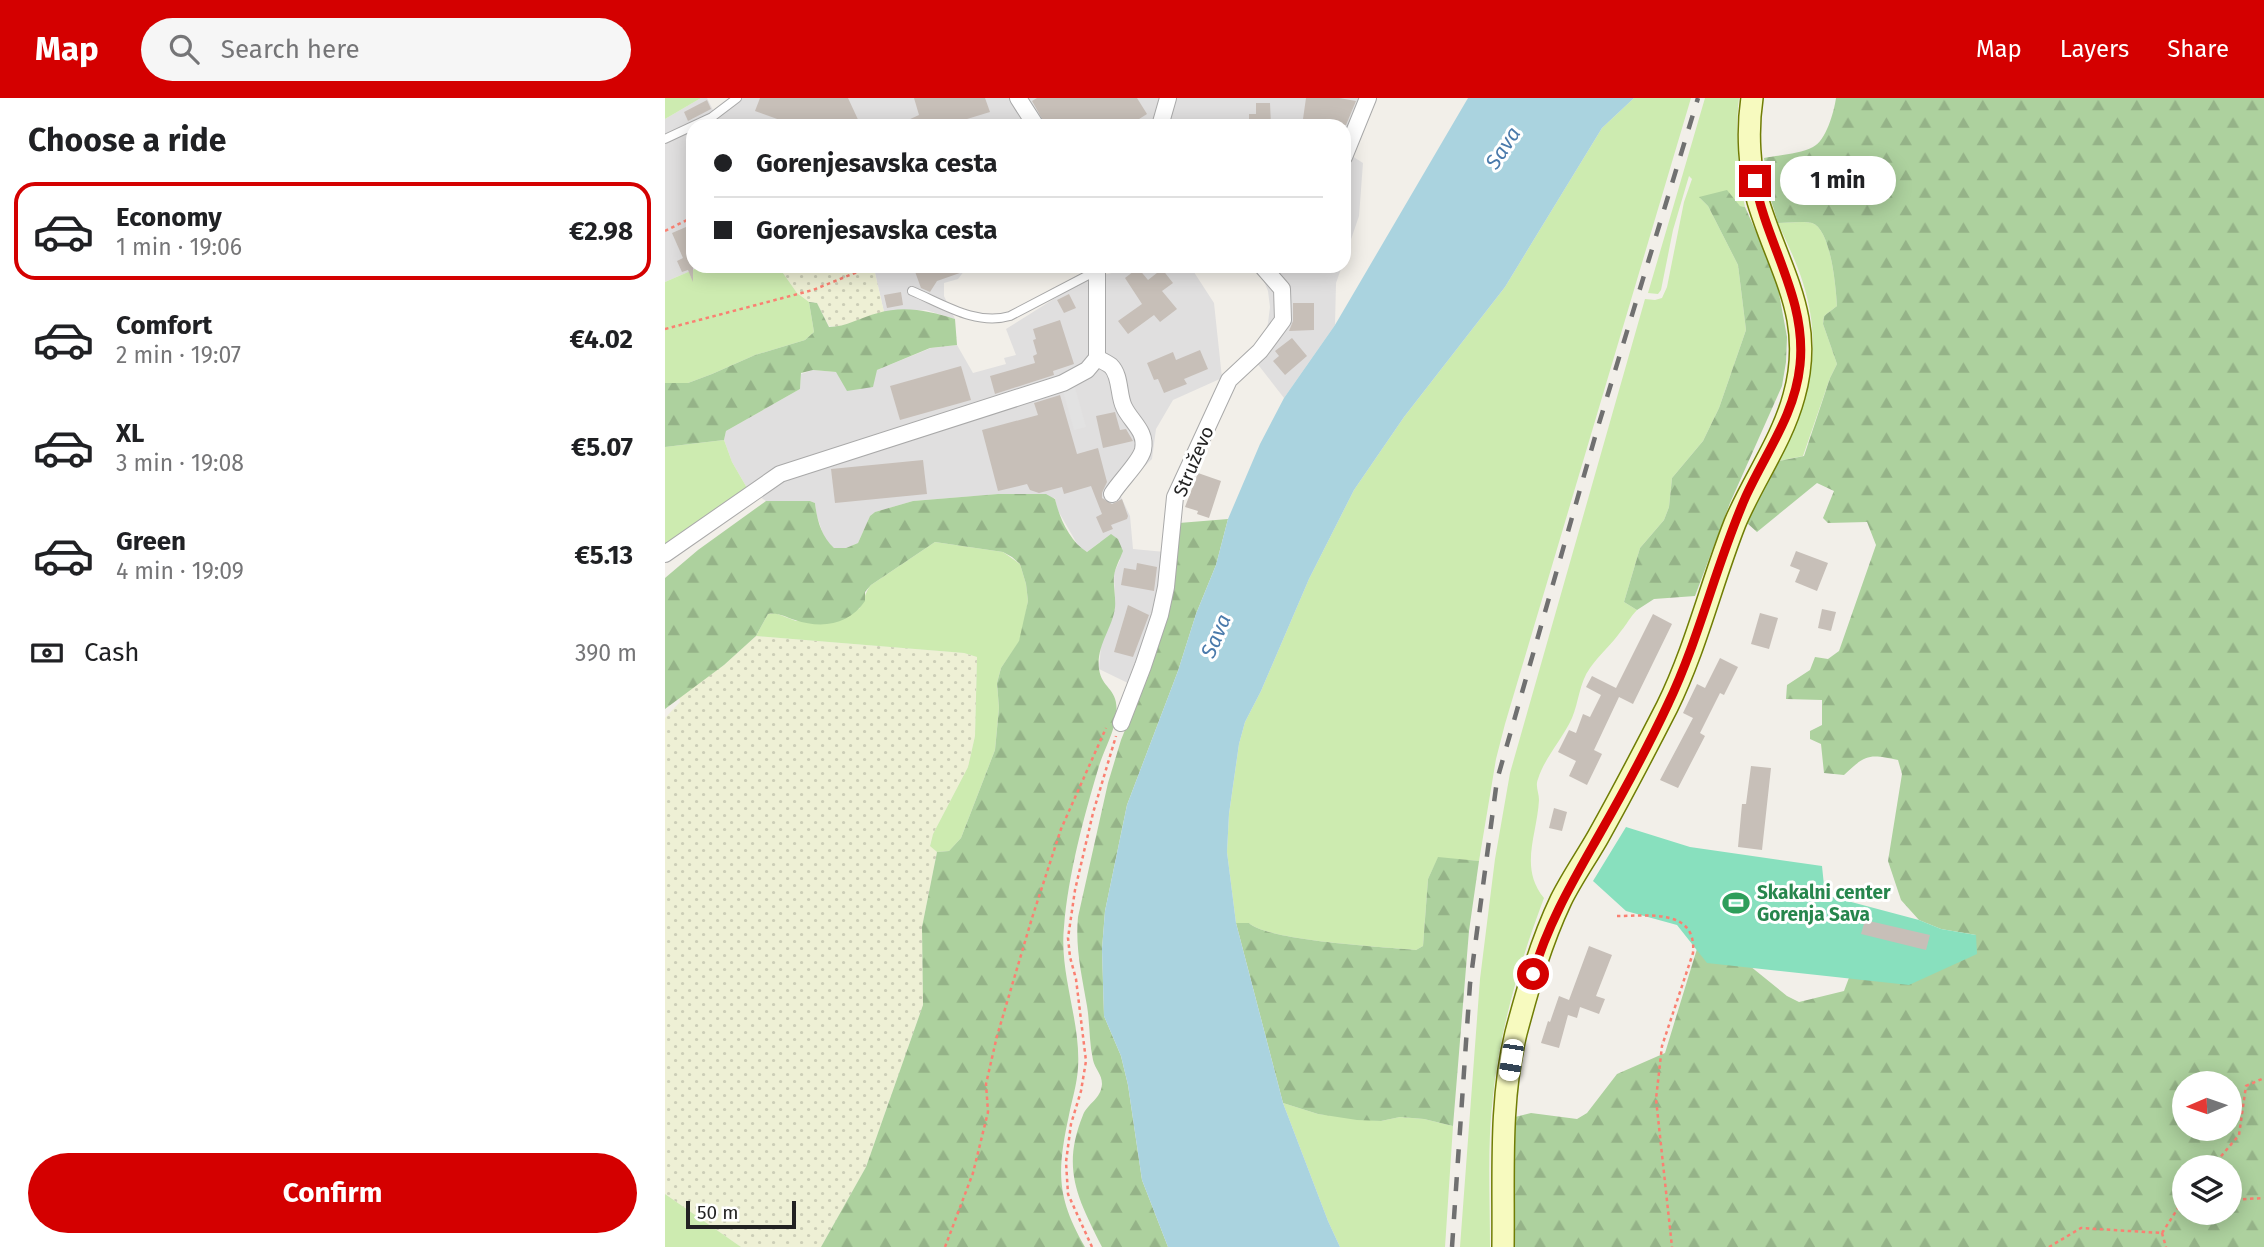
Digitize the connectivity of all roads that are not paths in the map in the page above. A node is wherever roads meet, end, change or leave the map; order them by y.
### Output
1 (737, 98) edge
2 (1018, 98) edge
3 (1168, 98) edge
4 (1369, 98) edge
5 (1752, 98) edge
6 (708, 119) edge
7 (1032, 119) edge
8 (1162, 119) edge
9 (686, 129) edge
10 (665, 139) edge
11 (1351, 140) edge
12 (1089, 273) edge
13 (1098, 273) edge
14 (1268, 273) edge
15 (912, 291) dead end
16 (1097, 358) junction
17 (1112, 494) dead end
18 (665, 554) edge
19 (1114, 725) road end
20 (1503, 1247) edge

1 - 6 lane
2 - 7 street
3 - 8 street
4 - 11 street
5 - 20 street
9 - 10 lane
12 - 15 lane
13 - 16 street
14 - 19 street, Struževo
16 - 17 street
16 - 18 street

